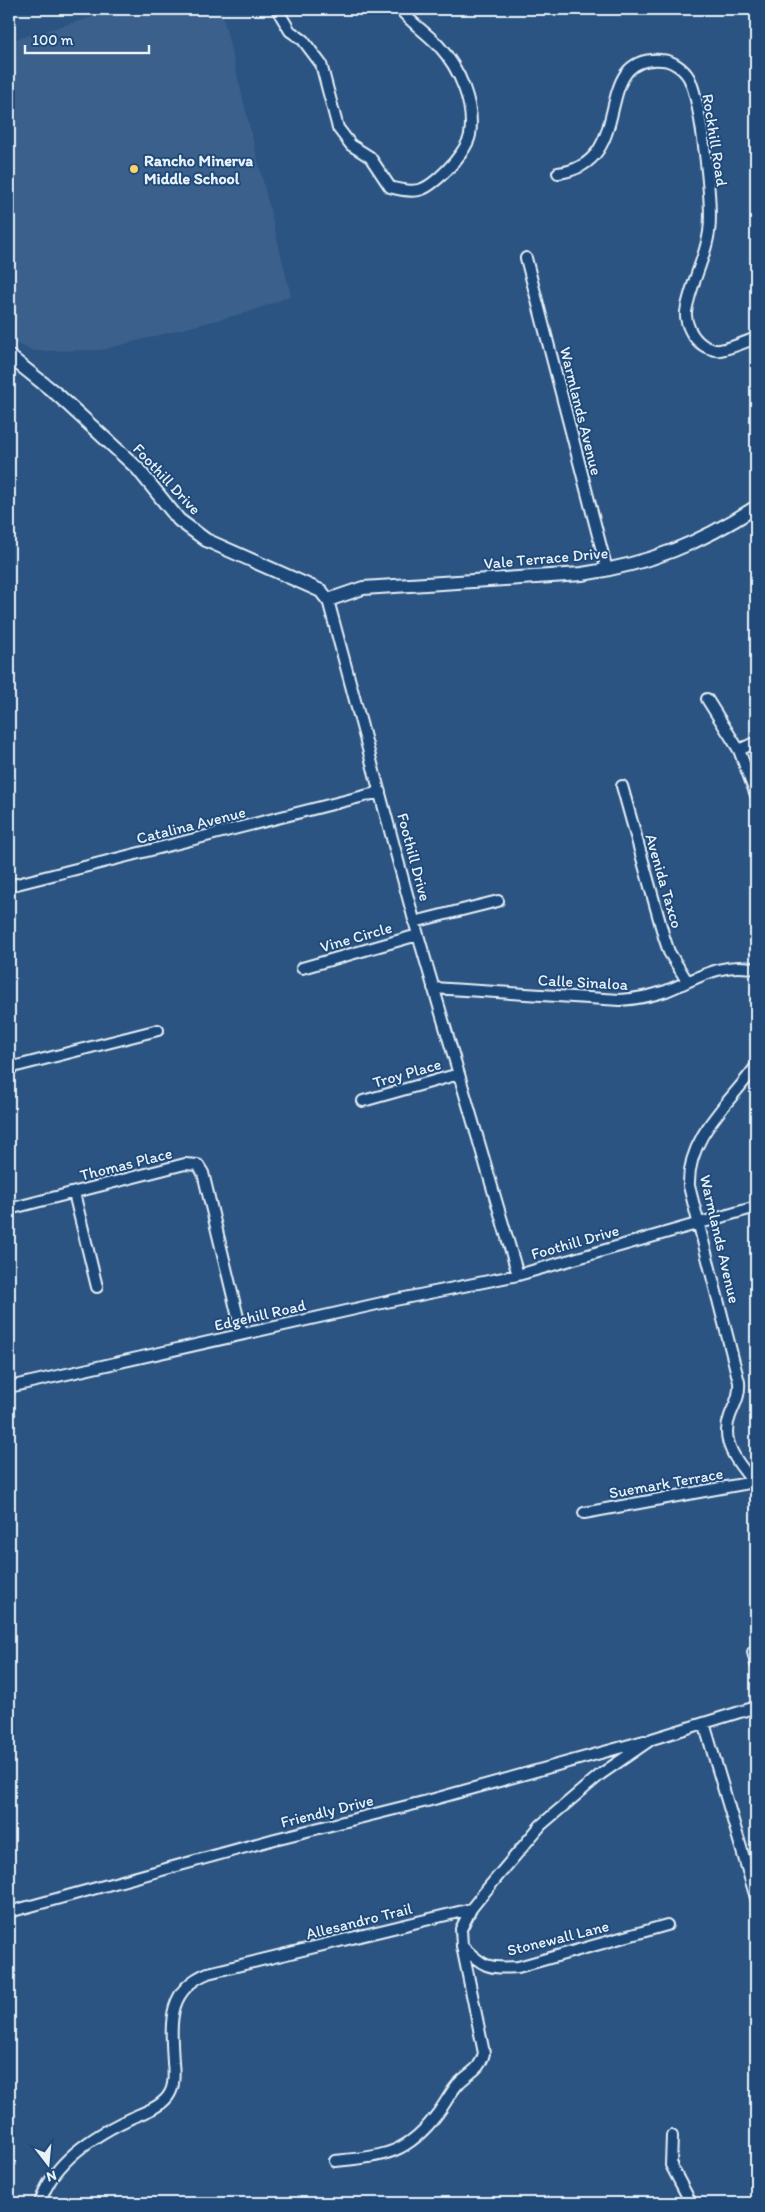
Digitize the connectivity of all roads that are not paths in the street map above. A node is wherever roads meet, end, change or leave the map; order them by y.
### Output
1 (277, 9) edge
2 (400, 9) edge
3 (558, 173) dead end
4 (526, 258) dead end
5 (756, 338) edge
6 (9, 356) edge
7 (756, 508) edge
8 (606, 570) junction
9 (328, 600) junction
10 (707, 699) dead end
11 (756, 742) edge
12 (740, 750) junction
13 (622, 786) dead end
14 (380, 792) junction
15 (756, 795) edge
16 (9, 886) edge
17 (498, 901) dead end
18 (414, 922) junction
19 (418, 935) junction
20 (302, 968) dead end
21 (756, 969) edge
22 (687, 981) junction
23 (433, 988) junction
24 (158, 1030) dead end
25 (756, 1066) edge
26 (9, 1068) edge
27 (459, 1074) junction
28 (363, 1101) dead end
29 (74, 1193) junction
30 (756, 1207) edge
31 (9, 1209) edge
32 (699, 1223) junction
33 (518, 1275) junction
34 (97, 1288) dead end
35 (242, 1334) junction
36 (9, 1387) edge
37 (755, 1484) edge
38 (584, 1513) dead end
39 (753, 1652) dead end
40 (756, 1664) edge
41 (756, 1707) edge
42 (704, 1723) junction
43 (652, 1739) junction
44 (756, 1898) edge
45 (471, 1909) junction
46 (9, 1912) edge
47 (666, 1925) dead end
48 (462, 1946) junction
49 (672, 2136) dead end
50 (335, 2161) dead end
51 (40, 2203) edge
52 (691, 2203) edge

1 - 2 street
3 - 5 street, Rockhill Road
4 - 8 street, Warmlands Avenue
6 - 9 main road, Foothill Drive
7 - 8 main road, Vale Terrace Drive
8 - 9 main road, Vale Terrace Drive
9 - 14 street, Foothill Drive
10 - 12 street
11 - 12 street
12 - 15 street
13 - 22 street, Avenida Taxco
14 - 16 street, Catalina Avenue
14 - 18 street, Foothill Drive
17 - 18 street
18 - 19 street, Foothill Drive
19 - 20 street, Vine Circle
19 - 23 street, Foothill Drive
21 - 22 street, Calle Sinaloa
22 - 23 street, Calle Sinaloa
23 - 27 street, Foothill Drive
24 - 26 street
25 - 32 street, Warmlands Avenue
27 - 28 street, Troy Place
27 - 33 street, Foothill Drive
29 - 31 street, Thomas Place
29 - 34 street
29 - 35 street, Thomas Place
30 - 32 street, Foothill Drive
32 - 33 street, Foothill Drive
32 - 37 street, Warmlands Avenue
33 - 35 street, Edgehill Road
35 - 36 street, Edgehill Road
37 - 38 street, Suemark Terrace
39 - 40 street
41 - 42 street
42 - 43 street
42 - 44 street
43 - 45 street
43 - 46 street, Friendly Drive
45 - 48 street
45 - 51 street, Allesandro Trail
47 - 48 street, Stonewall Lane
48 - 50 street
49 - 52 street

